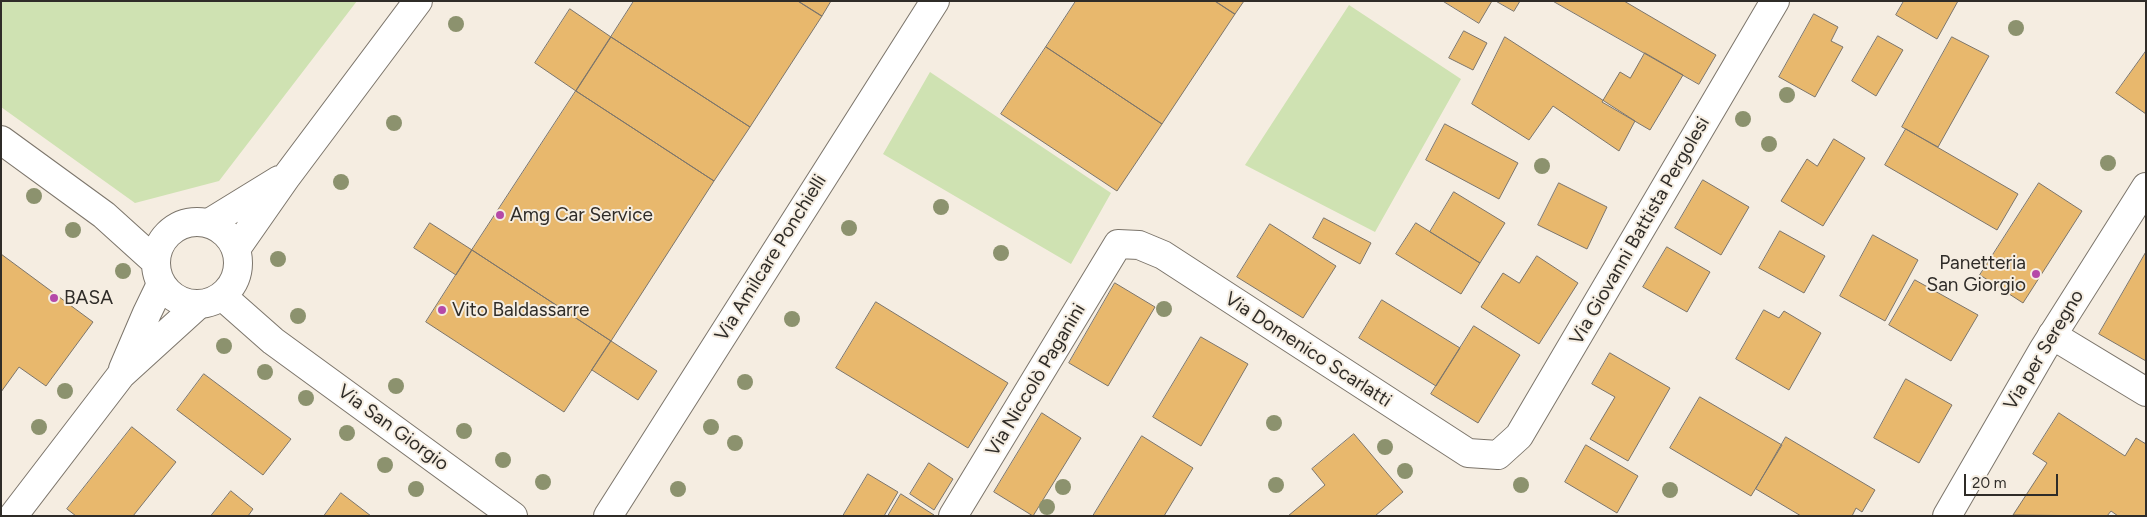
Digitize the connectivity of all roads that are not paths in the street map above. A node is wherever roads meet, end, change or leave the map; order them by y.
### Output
1 (418, 1) edge
2 (935, 1) edge
3 (1774, 1) edge
4 (1, 140) edge
5 (287, 176) junction
6 (2146, 187) edge
7 (104, 215) junction
8 (209, 223) junction
9 (168, 233) junction
10 (1118, 244) joint
11 (158, 273) junction
12 (223, 281) junction
13 (2052, 335) junction
14 (121, 375) junction
15 (2146, 392) edge
16 (1498, 455) joint
17 (13, 516) edge
18 (513, 516) edge
19 (608, 516) edge
20 (954, 516) edge
21 (1947, 516) edge

1 - 5 street
2 - 19 street, Via Amilcare Ponchielli
3 - 16 street, Via Giovanni Battista Pergolesi
4 - 7 street, Via San Giorgio
5 - 8 street
5 - 12 street
6 - 13 street, Via per Seregno
7 - 9 street, Via San Giorgio
7 - 11 street, Via San Giorgio
8 - 9 street
8 - 12 street, Via San Giorgio
9 - 11 street
10 - 16 street, Via Domenico Scarlatti
10 - 20 street, Via Niccolò Paganini
11 - 12 street, Via San Giorgio
11 - 14 street
12 - 14 street
12 - 18 street, Via San Giorgio
13 - 15 street
13 - 21 street, Via per Seregno
14 - 17 street

